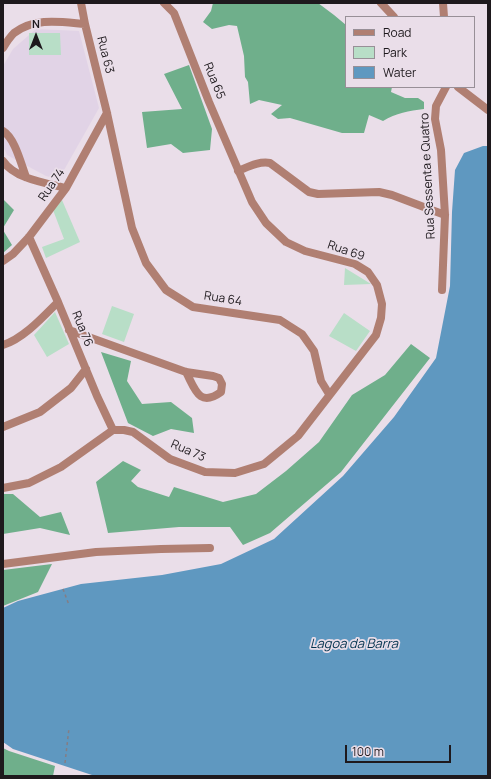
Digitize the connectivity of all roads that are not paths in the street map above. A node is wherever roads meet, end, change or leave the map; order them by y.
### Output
1 (81, 3) edge
2 (164, 3) edge
3 (381, 3) edge
4 (443, 3) edge
5 (393, 16) edge
6 (444, 16) edge
7 (85, 24) junction
8 (3, 48) edge
9 (445, 88) edge
10 (459, 88) edge
11 (488, 110) edge
12 (107, 113) junction
13 (3, 131) edge
14 (3, 161) edge
15 (238, 171) junction
16 (26, 177) junction
17 (66, 188) junction
18 (445, 215) junction
19 (29, 237) junction
20 (3, 261) edge
21 (442, 290) dead end
22 (58, 302) junction
23 (69, 330) junction
24 (3, 345) edge
25 (86, 369) junction
26 (186, 372) dead end
27 (329, 394) junction
28 (3, 427) edge
29 (113, 430) junction
30 (3, 488) edge
31 (210, 548) dead end
32 (3, 564) edge

1 - 7 street, Rua 63
2 - 15 street, Rua 65
3 - 5 street
4 - 6 street
7 - 8 street
7 - 12 street, Rua 63
9 - 18 street, Rua Sessenta e Quatro
10 - 11 street
12 - 17 street, Rua 74
12 - 27 street, Rua 64
13 - 16 street
14 - 16 street
15 - 18 street
15 - 27 street, Rua 69
16 - 17 street
17 - 19 street, Rua 74
18 - 21 street, Rua Sessenta e Quatro
19 - 20 street, Rua 74
19 - 22 street, Rua 76
22 - 23 street, Rua 76
22 - 24 street
23 - 25 street, Rua 76
23 - 26 street
25 - 28 street
25 - 29 street, Rua 76
27 - 29 street, Rua 73
29 - 30 street
31 - 32 street

